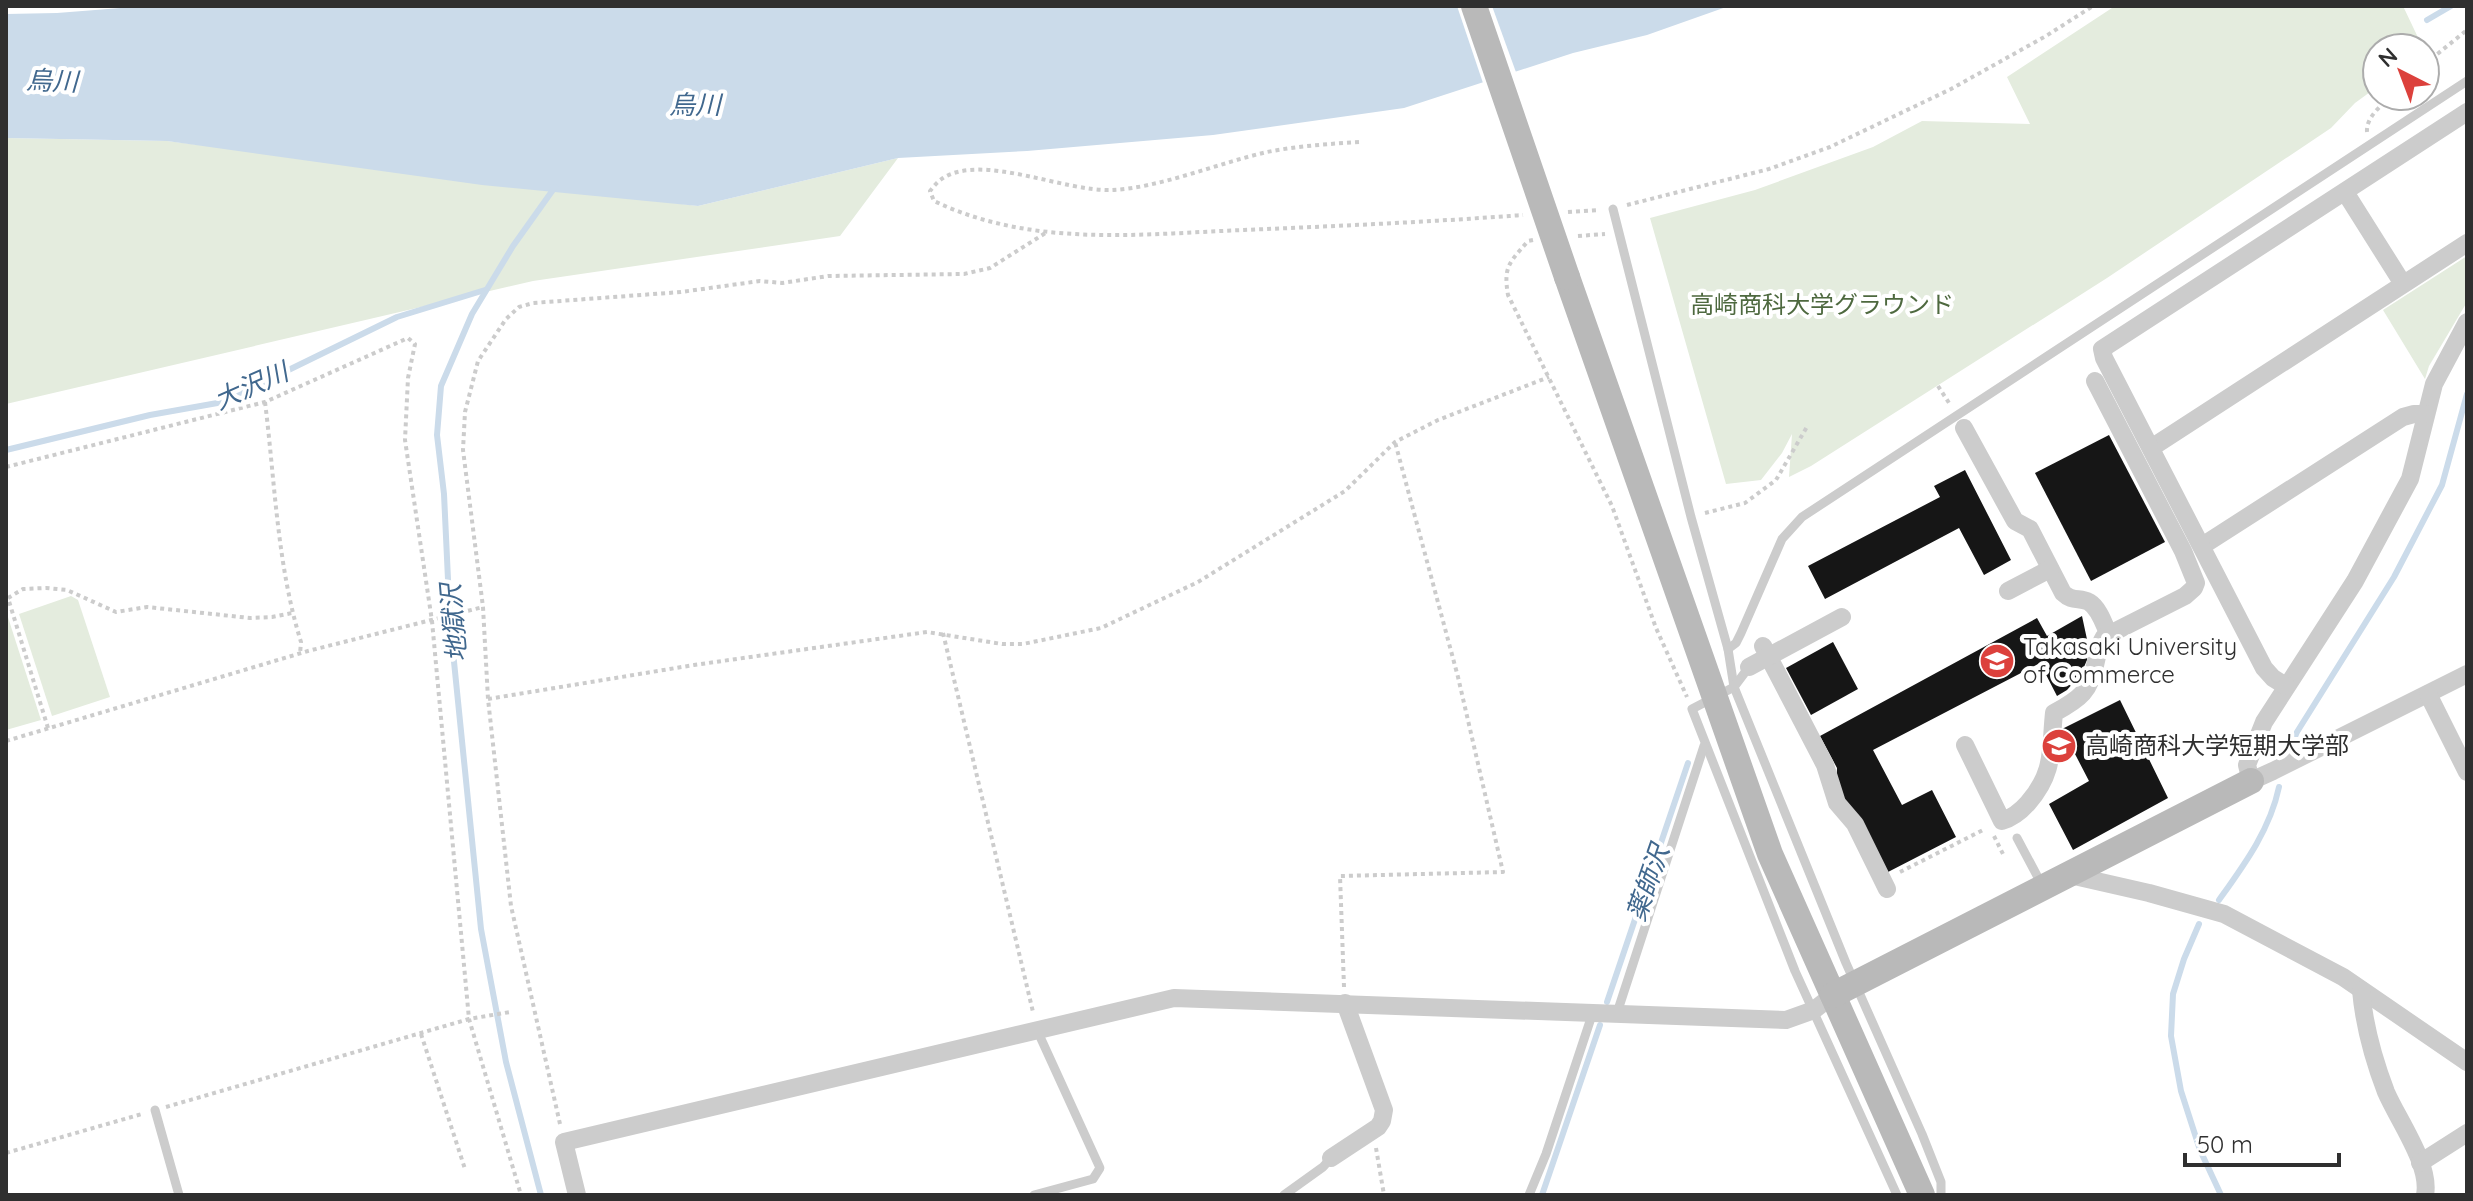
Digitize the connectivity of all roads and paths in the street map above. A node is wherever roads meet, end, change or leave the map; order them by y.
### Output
1 (1474, 6) edge
2 (2093, 6) edge
3 (2467, 30) edge
4 (2441, 51) edge
5 (2467, 81) edge
6 (2377, 112) edge
7 (2467, 112) edge
8 (1359, 142) dead end
9 (2369, 146) junction
10 (2345, 192) junction
11 (1613, 209) junction
12 (1554, 213) dead end
13 (1524, 215) dead end
14 (1047, 232) junction
15 (1619, 233) junction
16 (1574, 237) dead end
17 (1543, 239) dead end
18 (2467, 243) edge
19 (2403, 284) junction
20 (2467, 322) edge
21 (1549, 377) junction
22 (2095, 381) dead end
23 (1938, 386) dead end
24 (265, 402) junction
25 (2425, 414) junction
26 (1960, 422) junction
27 (1808, 425) dead end
28 (1395, 442) junction
29 (2151, 448) junction
30 (6, 467) edge
31 (1691, 517) junction
32 (2202, 546) junction
33 (2050, 569) junction
34 (2008, 591) dead end
35 (483, 607) junction
36 (292, 613) junction
37 (1842, 617) dead end
38 (435, 621) junction
39 (943, 633) junction
40 (2108, 633) junction
41 (1728, 649) junction
42 (1766, 652) junction
43 (300, 654) junction
44 (1749, 667) joint
45 (2467, 674) edge
46 (2286, 686) junction
47 (2428, 694) junction
48 (1714, 698) junction
49 (488, 699) junction
50 (48, 728) junction
51 (6, 741) edge
52 (1965, 745) dead end
53 (1705, 746) junction
54 (2467, 772) edge
55 (2251, 781) junction
56 (2002, 821) junction
57 (2017, 838) dead end
58 (2070, 875) junction
59 (1885, 884) joint
60 (2044, 889) junction
61 (2361, 990) junction
62 (1834, 997) junction
63 (1345, 1003) junction
64 (510, 1012) dead end
65 (1593, 1012) junction
66 (1617, 1013) junction
67 (469, 1019) junction
68 (1037, 1030) junction
69 (421, 1034) junction
70 (2467, 1062) edge
71 (155, 1110) junction
72 (1373, 1130) junction
73 (2467, 1133) edge
74 (564, 1142) junction
75 (6, 1153) edge
76 (1331, 1158) joint
77 (2420, 1163) junction
78 (465, 1169) dead end
79 (179, 1195) edge
80 (521, 1195) edge
81 (577, 1195) edge
82 (1034, 1195) edge
83 (1284, 1195) edge
84 (1384, 1195) edge
85 (1529, 1195) edge
86 (1897, 1195) edge
87 (1922, 1195) edge
88 (1941, 1195) edge
89 (2425, 1195) edge

1 - 48 street, bridge
2 - 11 path
3 - 4 path
5 - 9 lane
6 - 9 path
7 - 10 street
8 - 14 path
9 - 26 lane
10 - 19 street
10 - 29 street
11 - 12 path
11 - 15 lane
13 - 14 path
14 - 35 path
15 - 16 path
15 - 31 lane
17 - 21 path
18 - 19 street
19 - 29 street
20 - 25 street
21 - 28 path
21 - 48 path
22 - 40 street
23 - 26 path
24 - 30 path
24 - 36 path
24 - 38 path
25 - 32 street
25 - 46 street
26 - 33 street
26 - 41 lane
27 - 31 path
28 - 39 path
28 - 63 path
29 - 32 street
31 - 41 lane
32 - 46 street
33 - 34 street
33 - 40 street
35 - 38 path
35 - 49 path
36 - 43 path
36 - 50 path
37 - 42 street
38 - 43 path
38 - 67 path
39 - 49 path
39 - 68 path
40 - 56 street
41 - 48 lane
42 - 44 street
42 - 59 street
43 - 50 path
44 - 48 lane
45 - 47 street
46 - 55 street
47 - 54 street
47 - 55 street
48 - 53 lane
48 - 62 street
49 - 74 path
50 - 51 path
52 - 56 street
53 - 62 lane
53 - 66 lane
55 - 58 street
56 - 59 path
57 - 60 lane
58 - 60 street
58 - 61 street
60 - 62 street
61 - 70 street
61 - 77 street
62 - 66 street
62 - 86 lane
62 - 87 street
62 - 88 lane
63 - 65 street
63 - 68 street
63 - 72 street
64 - 67 path
65 - 66 street
65 - 85 lane
67 - 69 path
67 - 80 path
68 - 74 street
68 - 82 lane
69 - 71 path
69 - 78 path
71 - 75 path
71 - 79 lane
72 - 76 street
72 - 84 path
73 - 77 street
74 - 81 street
76 - 83 lane
77 - 89 street

